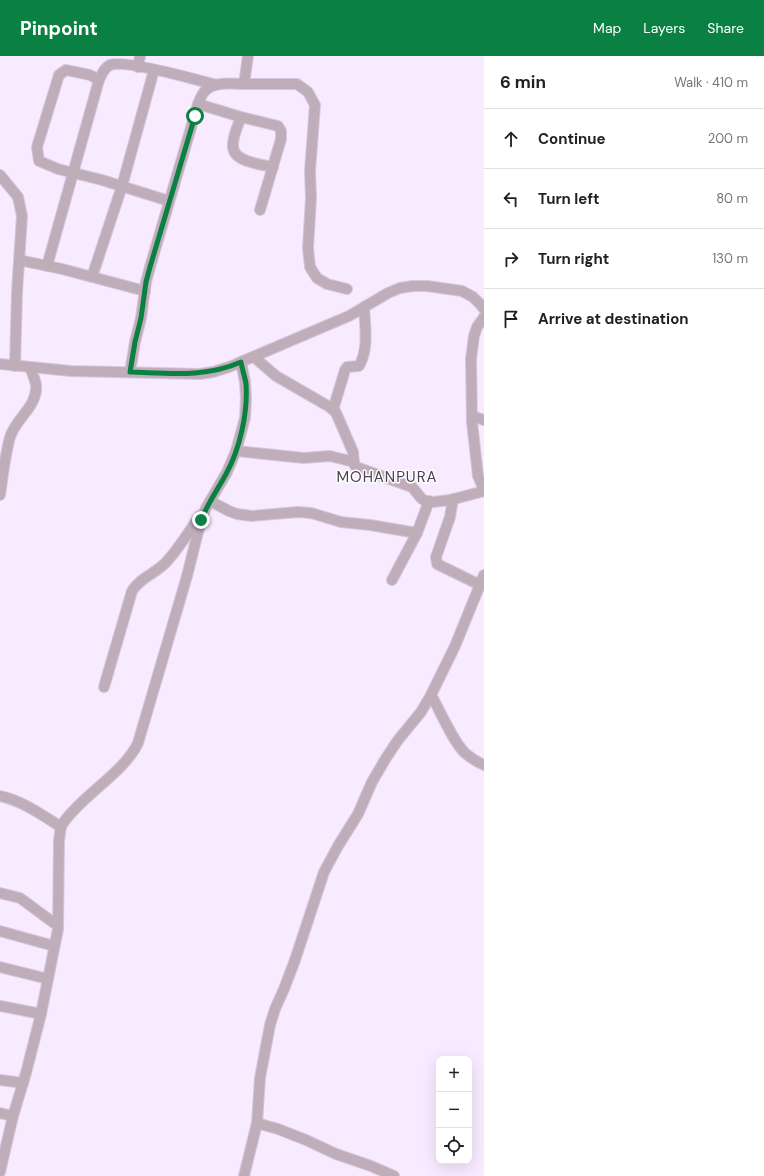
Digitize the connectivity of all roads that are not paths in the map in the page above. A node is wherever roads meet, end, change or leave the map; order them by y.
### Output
1 (140, 56) edge
2 (248, 56) edge
3 (138, 67) junction
4 (154, 70) junction
5 (99, 80) junction
6 (244, 84) junction
7 (216, 85) junction
8 (198, 104) junction
9 (241, 117) junction
10 (273, 167) junction
11 (73, 173) junction
12 (0, 175) edge
13 (122, 186) junction
14 (169, 201) junction
15 (260, 210) dead end
16 (19, 260) junction
17 (47, 266) junction
18 (92, 277) junction
19 (347, 289) dead end
20 (145, 291) junction
21 (364, 307) junction
22 (484, 309) edge
23 (484, 317) edge
24 (254, 357) junction
25 (241, 362) junction
26 (0, 364) edge
27 (15, 366) junction
28 (30, 367) junction
29 (130, 372) junction
30 (333, 410) junction
31 (472, 416) junction
32 (484, 420) edge
33 (236, 452) junction
34 (354, 462) junction
35 (484, 490) edge
36 (0, 495) edge
37 (453, 499) junction
38 (429, 501) junction
39 (208, 505) junction
40 (417, 533) junction
41 (392, 580) dead end
42 (482, 580) edge
43 (104, 687) dead end
44 (431, 695) junction
45 (484, 765) edge
46 (0, 796) edge
47 (61, 827) junction
48 (0, 893) edge
49 (58, 926) junction
50 (0, 931) edge
51 (54, 946) junction
52 (0, 967) edge
53 (48, 979) junction
54 (0, 1007) edge
55 (41, 1014) junction
56 (0, 1080) edge
57 (23, 1083) junction
58 (0, 1113) edge
59 (13, 1116) junction
60 (257, 1123) junction
61 (0, 1172) edge
62 (244, 1176) edge
63 (394, 1176) edge

1 - 3 street
2 - 6 street
3 - 4 street
3 - 5 street
4 - 7 street
4 - 13 street
5 - 11 street
5 - 11 street
6 - 7 street
6 - 19 street
7 - 8 street
8 - 9 street
8 - 14 street
9 - 10 street
9 - 10 street
10 - 15 street
11 - 13 street
11 - 17 street
12 - 16 street
13 - 14 street
13 - 18 street
14 - 20 street
16 - 17 street
16 - 27 street
17 - 18 street
18 - 20 street
20 - 29 street
21 - 22 street
21 - 24 street
21 - 30 street
23 - 31 street
24 - 25 street
24 - 30 street
25 - 29 street
25 - 33 street
26 - 27 street
27 - 28 street
28 - 29 street
28 - 36 street
30 - 34 street
31 - 32 street
31 - 35 street
33 - 34 street
33 - 39 street
34 - 38 street
35 - 37 street
37 - 38 street
37 - 42 street
38 - 40 street
39 - 40 street
39 - 43 street
39 - 47 street
40 - 41 street
42 - 44 street
44 - 45 street
44 - 60 street
46 - 47 street
47 - 49 street
48 - 49 street
49 - 51 street
50 - 51 street
51 - 53 street
52 - 53 street
53 - 55 street
54 - 55 street
55 - 57 street
56 - 57 street
57 - 59 street
58 - 59 street
59 - 61 street
60 - 62 street
60 - 63 street

